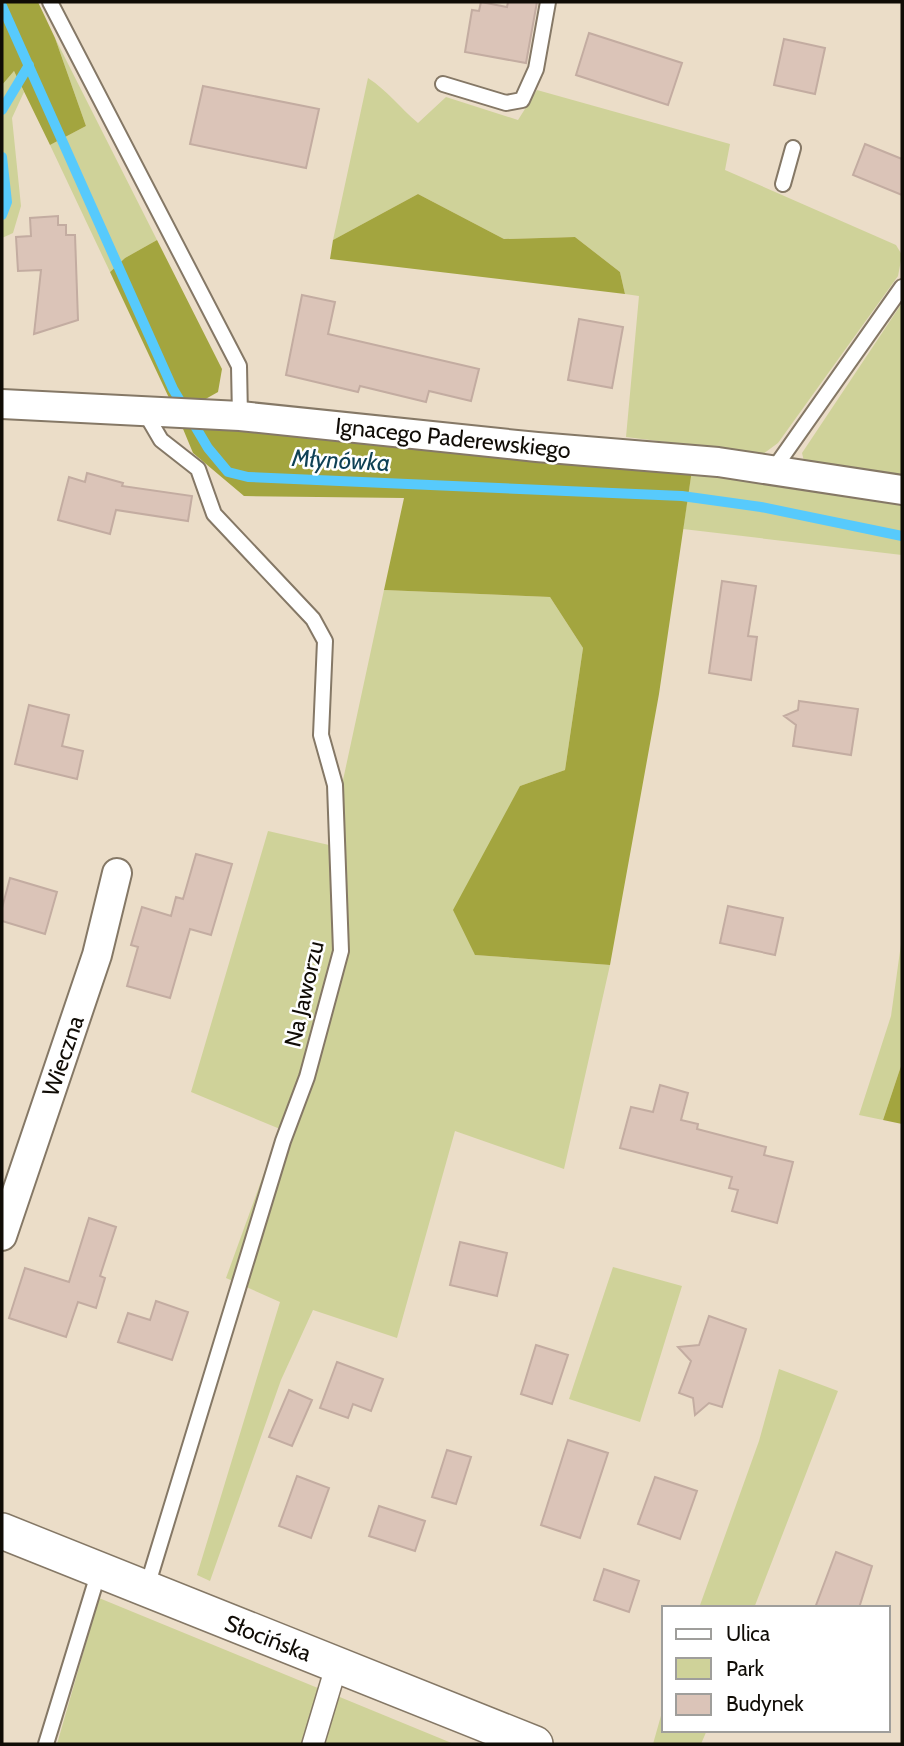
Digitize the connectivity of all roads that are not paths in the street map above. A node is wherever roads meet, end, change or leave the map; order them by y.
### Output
1 (50, 2) edge
2 (548, 2) edge
3 (443, 84) dead end
4 (793, 148) dead end
5 (783, 184) dead end
6 (902, 287) edge
7 (2, 404) edge
8 (149, 410) junction
9 (240, 416) junction
10 (773, 470) junction
11 (902, 490) edge
12 (117, 873) dead end
13 (2, 1236) edge
14 (2, 1531) edge
15 (99, 1571) junction
16 (146, 1590) junction
17 (337, 1664) junction
18 (46, 1744) edge
19 (313, 1744) edge
20 (535, 1744) edge

1 - 9 lane
2 - 3 lane
4 - 5 lane
6 - 10 lane
7 - 8 street, Ignacego Paderewskiego
8 - 9 street, Ignacego Paderewskiego
8 - 16 lane, Na Jaworzu
9 - 10 street, Ignacego Paderewskiego
10 - 11 street, Ignacego Paderewskiego
12 - 13 street, Wieczna
14 - 15 street, Słocińska
15 - 16 street, Słocińska
15 - 18 lane
16 - 17 street, Słocińska
17 - 19 street
17 - 20 street, Słocińska

